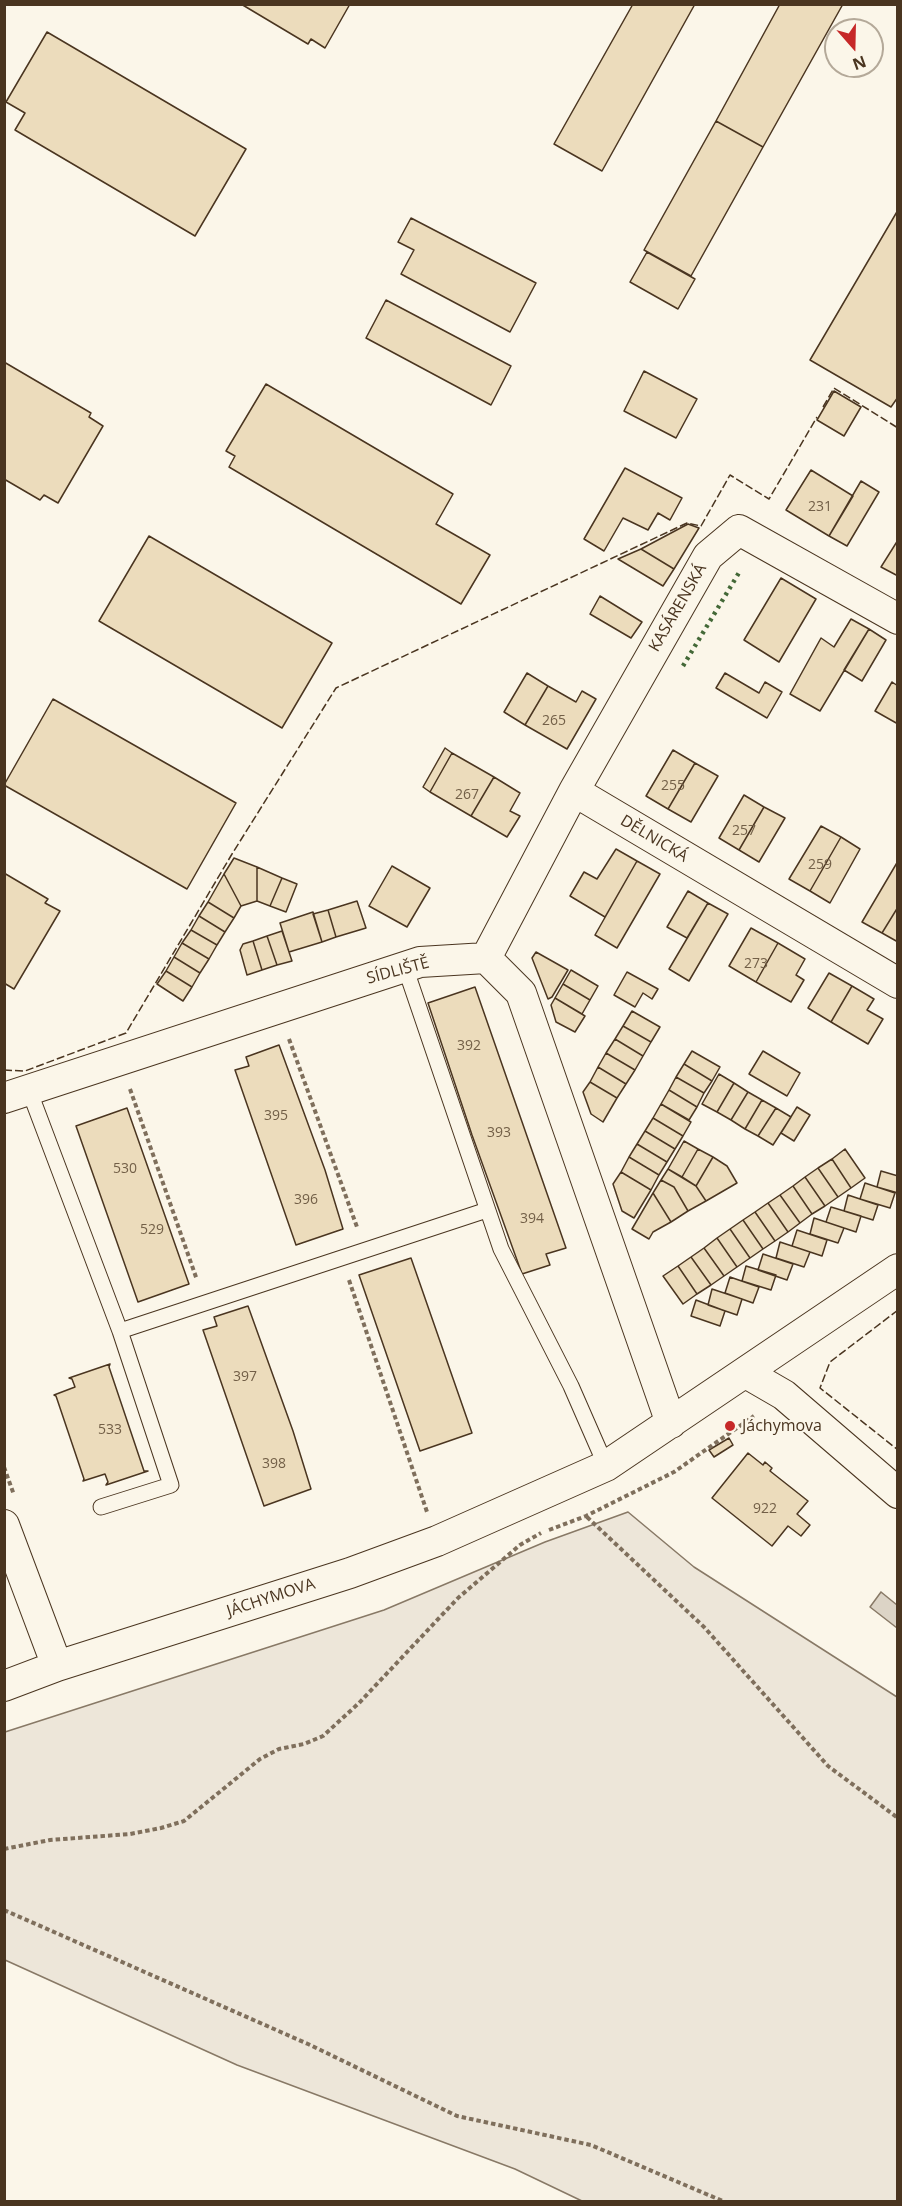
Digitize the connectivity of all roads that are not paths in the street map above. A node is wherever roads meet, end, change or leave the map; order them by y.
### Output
1 (897, 618) edge
2 (574, 791) junction
3 (486, 958) junction
4 (405, 967) junction
5 (897, 983) edge
6 (17, 1094) edge
7 (487, 1210) junction
8 (897, 1269) edge
9 (120, 1331) junction
10 (746, 1373) junction
11 (671, 1423) junction
12 (606, 1466) junction
13 (897, 1493) edge
14 (101, 1507) dead end
15 (4, 1526) edge
16 (57, 1666) junction
17 (6, 1682) edge

1 - 2 street, KASÁRENSKÁ
2 - 3 street
2 - 5 street, DĚLNICKÁ
3 - 4 street, SÍDLIŠTĚ
3 - 11 street
4 - 6 street, SÍDLIŠTĚ
4 - 7 lane
6 - 9 lane
7 - 9 lane
7 - 12 lane
8 - 10 street, JÁCHYMOVA
9 - 14 lane
10 - 11 street, JÁCHYMOVA
10 - 13 street
11 - 12 street, JÁCHYMOVA
12 - 16 street, JÁCHYMOVA
15 - 16 street
16 - 17 street, JÁCHYMOVA

